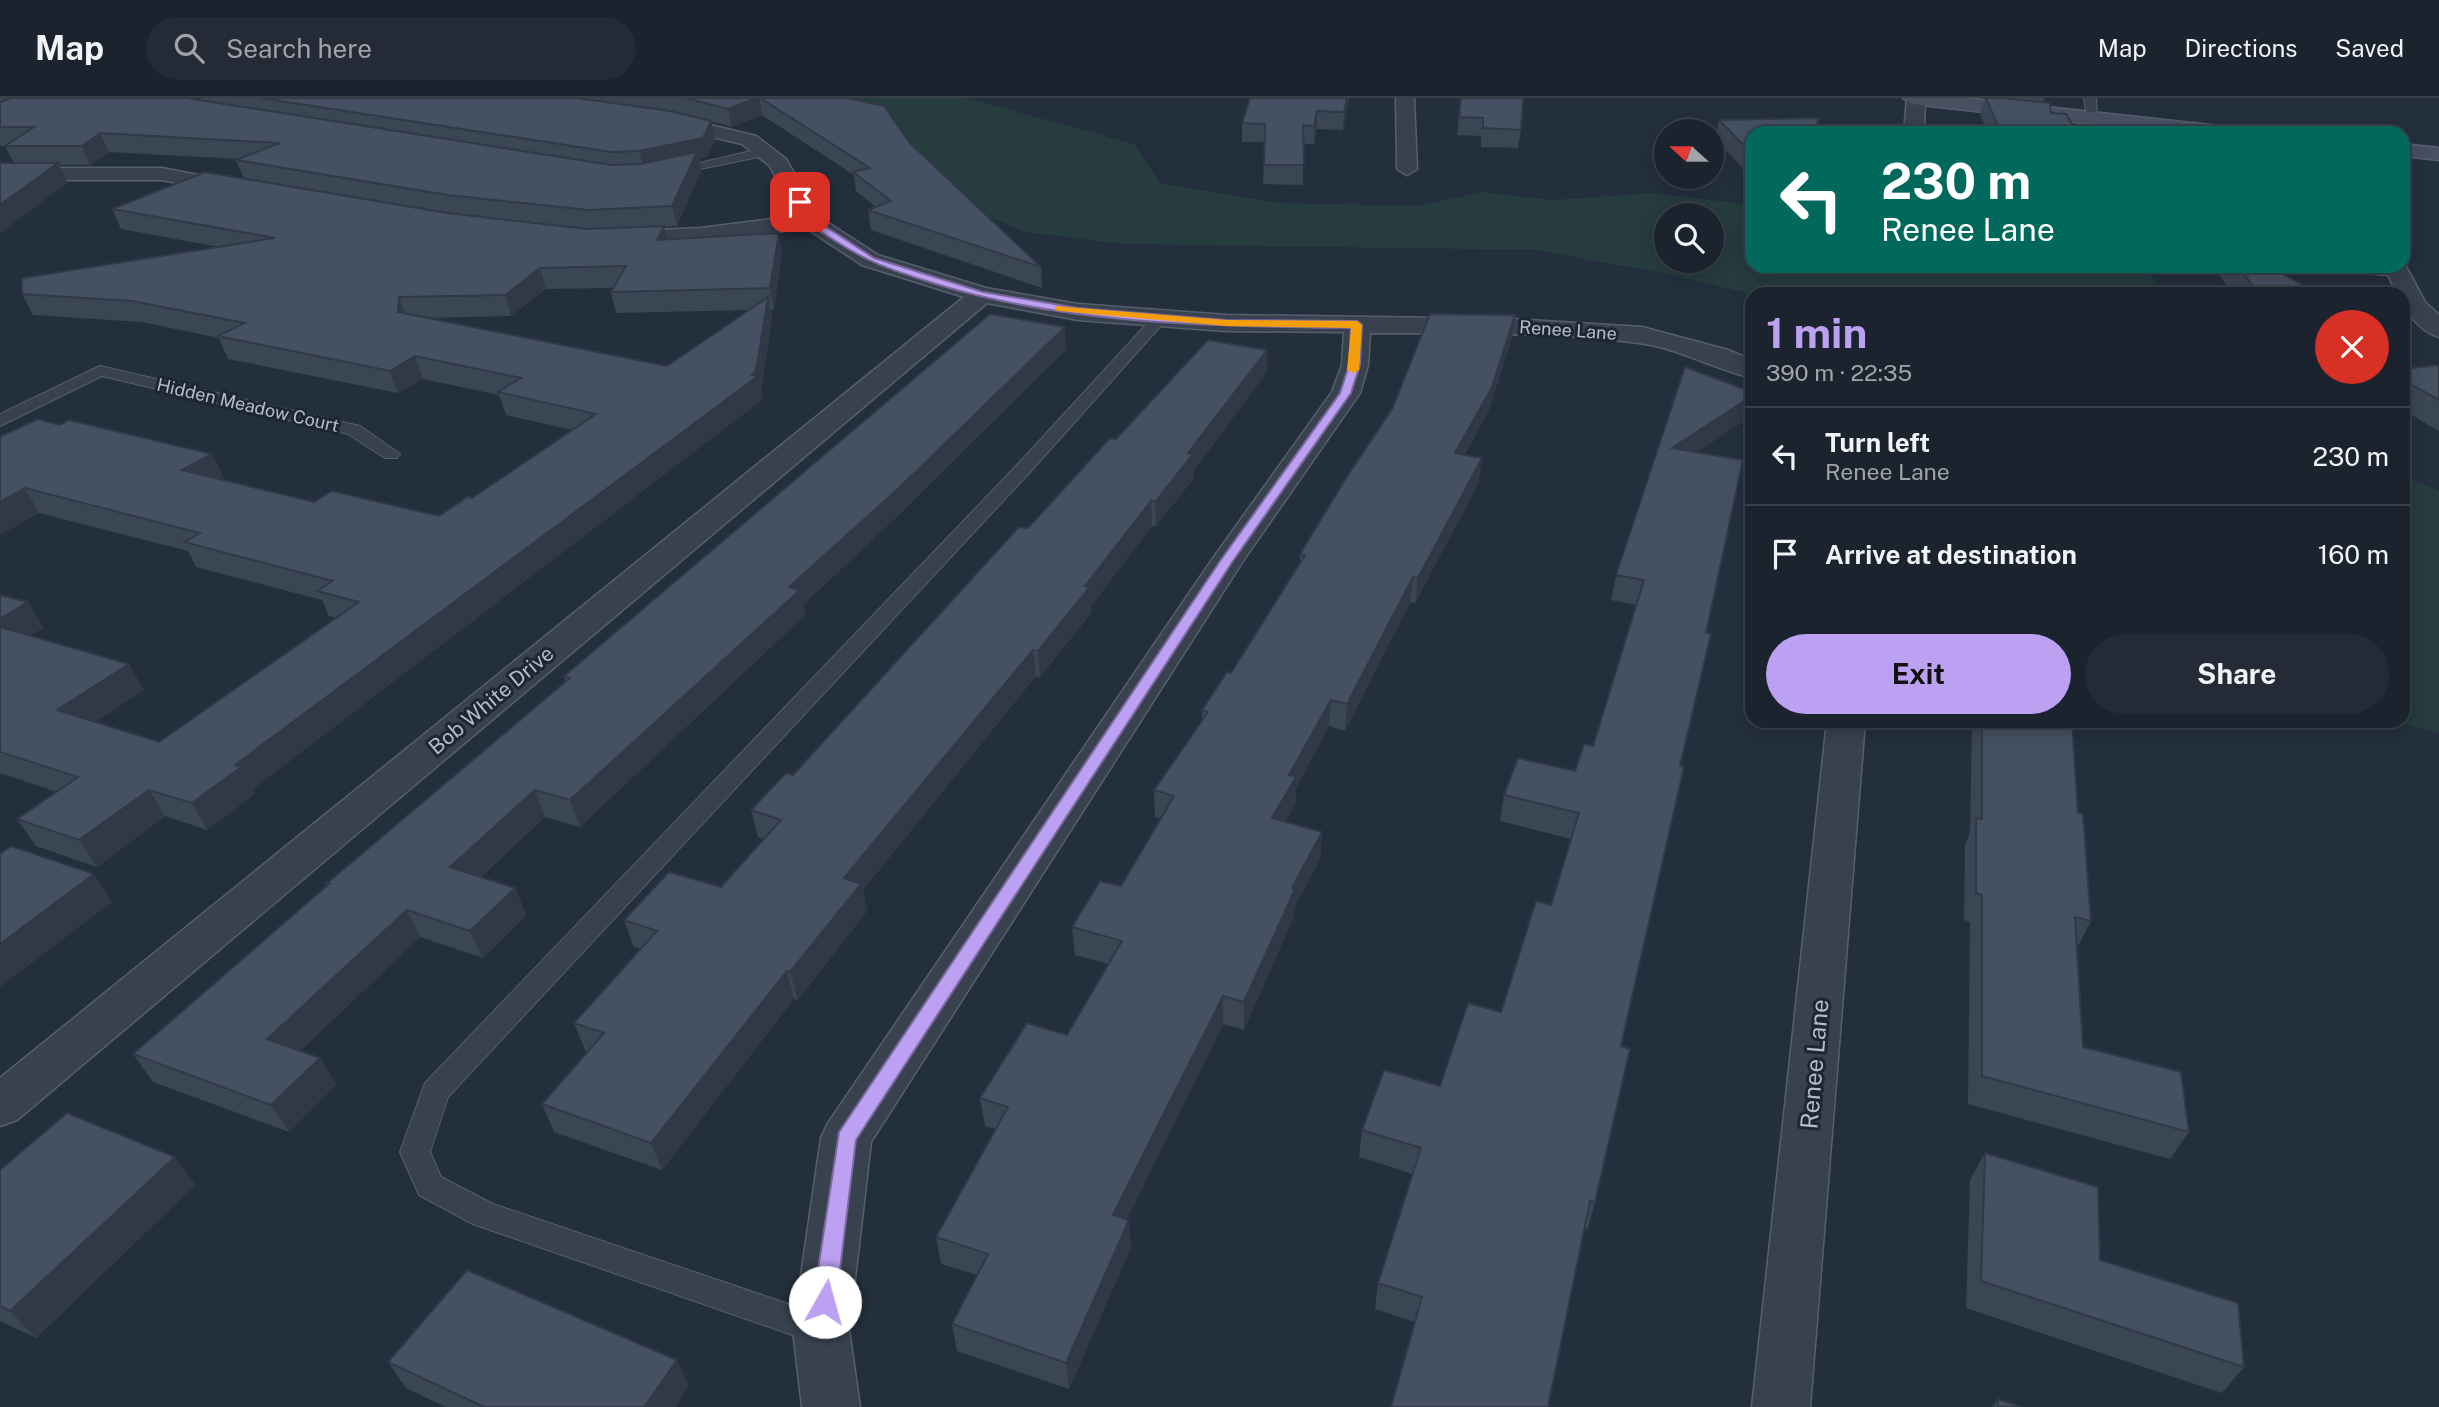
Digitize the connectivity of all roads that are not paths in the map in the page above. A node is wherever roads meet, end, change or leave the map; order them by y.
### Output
1 (1405, 98) edge
2 (1914, 98) edge
3 (2090, 98) edge
4 (637, 115) edge
5 (2093, 118) junction
6 (1914, 126) edge
7 (2123, 126) edge
8 (2410, 151) edge
9 (764, 152) junction
10 (2439, 154) edge
11 (1407, 169) dead end
12 (0, 174) edge
13 (657, 174) edge
14 (260, 193) edge
15 (810, 221) junction
16 (593, 240) edge
17 (982, 295) junction
18 (2410, 296) edge
19 (1160, 318) junction
20 (1357, 325) junction
21 (2439, 329) edge
22 (1745, 367) edge
23 (0, 421) edge
24 (391, 454) dead end
25 (1845, 728) edge
26 (0, 1106) edge
27 (821, 1330) junction
28 (831, 1407) edge
29 (1782, 1407) edge

1 - 11 street
2 - 5 street
2 - 6 street
3 - 5 lane
4 - 9 street, Renee Lane
5 - 7 street
8 - 10 street
9 - 13 lane
9 - 15 street, Renee Lane
12 - 14 street
15 - 16 street
15 - 17 street, Renee Lane
17 - 19 street, Renee Lane
17 - 26 street, Bob White Drive
18 - 21 street
19 - 20 street, Renee Lane
19 - 27 lane
20 - 22 street, Renee Lane
20 - 27 street
23 - 24 lane, Hidden Meadow Court
25 - 29 street, Renee Lane
27 - 28 street

